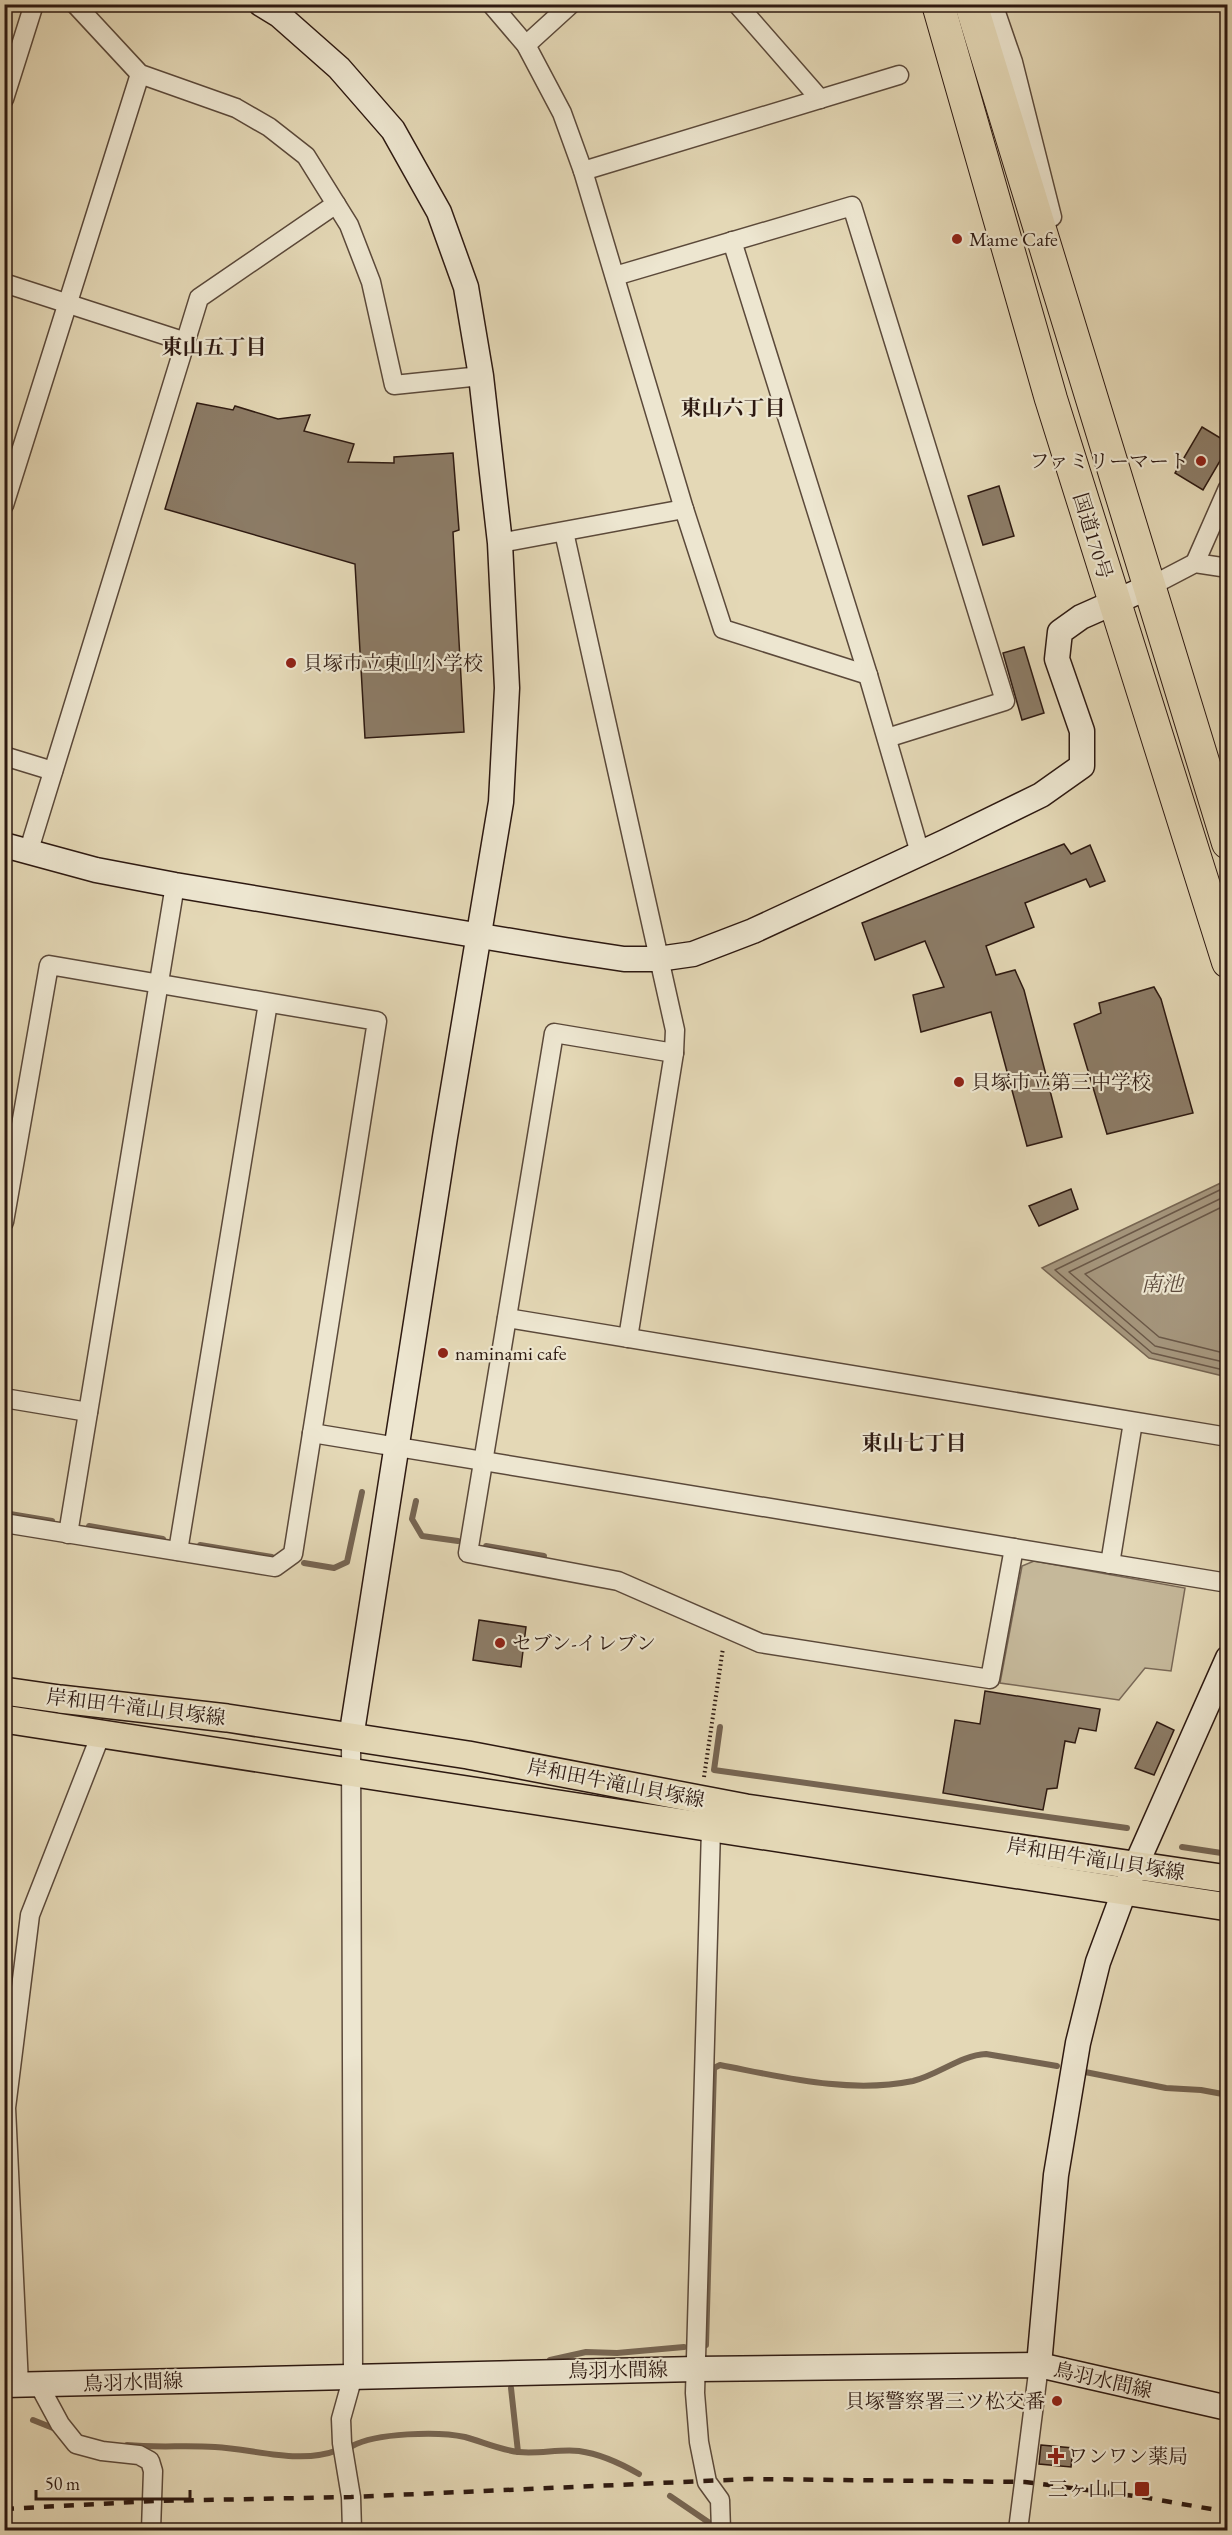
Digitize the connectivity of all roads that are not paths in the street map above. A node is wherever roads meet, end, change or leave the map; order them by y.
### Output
1 (34, 4) edge
2 (75, 4) edge
3 (261, 4) edge
4 (490, 4) edge
5 (571, 4) edge
6 (737, 4) edge
7 (938, 4) edge
8 (971, 4) edge
9 (993, 4) edge
10 (526, 45) junction
11 (140, 74) junction
12 (899, 75) dead end
13 (4, 99) edge
14 (820, 99) junction
15 (583, 171) junction
16 (336, 204) junction
17 (732, 241) junction
18 (615, 276) junction
19 (4, 283) edge
20 (68, 303) junction
21 (186, 342) junction
22 (1074, 344) junction
23 (481, 376) junction
24 (1227, 488) edge
25 (4, 505) edge
26 (684, 509) junction
27 (564, 532) junction
28 (500, 543) junction
29 (1195, 563) junction
30 (1227, 568) edge
31 (1151, 586) junction
32 (1113, 601) junction
33 (868, 675) junction
34 (887, 738) junction
35 (4, 756) edge
36 (53, 771) junction
37 (1227, 843) edge
38 (4, 845) edge
39 (28, 853) junction
40 (920, 853) junction
41 (175, 885) junction
42 (480, 934) junction
43 (658, 959) junction
44 (1227, 962) edge
45 (159, 984) junction
46 (268, 1003) junction
47 (674, 1053) junction
48 (4, 1222) edge
49 (507, 1318) junction
50 (628, 1338) junction
51 (4, 1398) edge
52 (88, 1412) junction
53 (1133, 1422) junction
54 (312, 1432) junction
55 (1227, 1437) edge
56 (396, 1446) junction
57 (483, 1460) junction
58 (4, 1523) edge
59 (68, 1533) junction
60 (1014, 1548) junction
61 (178, 1551) junction
62 (1110, 1564) junction
63 (1227, 1583) edge
64 (1227, 1658) edge
65 (4, 1691) edge
66 (4, 1719) edge
67 (101, 1734) junction
68 (351, 1738) junction
69 (351, 1772) junction
70 (711, 1829) junction
71 (1136, 1866) junction
72 (1227, 1879) edge
73 (1124, 1892) junction
74 (1227, 1908) edge
75 (1039, 2365) junction
76 (696, 2369) junction
77 (353, 2376) junction
78 (21, 2385) edge
79 (1227, 2408) edge
80 (151, 2530) edge
81 (352, 2530) edge
82 (721, 2530) edge
83 (1018, 2530) edge

1 - 13 street
2 - 11 street
3 - 23 street
4 - 10 street
5 - 10 street
6 - 14 street
7 - 32 highway, 国道170号
8 - 22 highway, 国道170号
9 - 22 street
10 - 15 street
11 - 16 street
11 - 20 street
12 - 14 street
14 - 15 street
15 - 18 street
16 - 21 street
16 - 23 street
17 - 18 street
17 - 33 street
17 - 34 street
18 - 26 street
19 - 20 street
20 - 21 street
20 - 25 street
21 - 36 street
22 - 31 highway, 国道170号
23 - 28 street
24 - 29 street
26 - 27 street
26 - 33 street
27 - 28 street
27 - 43 street
28 - 42 street
29 - 30 street
29 - 31 street
31 - 32 street
31 - 37 highway, 国道170号
32 - 40 street
32 - 44 highway, 国道170号
33 - 34 street
34 - 40 street
35 - 36 street
36 - 39 street
38 - 39 street
39 - 41 street
40 - 43 street
41 - 42 street
41 - 45 street
42 - 43 street
42 - 56 street
43 - 47 street
45 - 46 street
45 - 48 street
45 - 52 street
46 - 54 street
46 - 61 street
47 - 49 street
47 - 50 street
49 - 50 street
49 - 57 street
50 - 53 street
51 - 52 street
52 - 59 street
53 - 55 street
53 - 62 street
54 - 56 street
54 - 61 street
56 - 57 street
56 - 68 street
57 - 60 street
57 - 60 street
58 - 59 street
59 - 61 street
60 - 62 street
62 - 63 street
64 - 71 street
65 - 68 main road, 岸和田牛滝山貝塚線
66 - 67 main road, 岸和田牛滝山貝塚線
67 - 69 main road, 岸和田牛滝山貝塚線
67 - 78 street
68 - 69 street
68 - 71 main road, 岸和田牛滝山貝塚線
69 - 70 main road, 岸和田牛滝山貝塚線
69 - 77 street
70 - 73 main road, 岸和田牛滝山貝塚線
70 - 76 street
71 - 72 main road, 岸和田牛滝山貝塚線
71 - 73 street
73 - 74 main road, 岸和田牛滝山貝塚線
73 - 75 street
75 - 76 street, 鳥羽水間線
75 - 79 street, 鳥羽水間線
75 - 83 street
76 - 77 street, 鳥羽水間線
76 - 82 street
77 - 78 street, 鳥羽水間線
77 - 81 street
78 - 80 street

